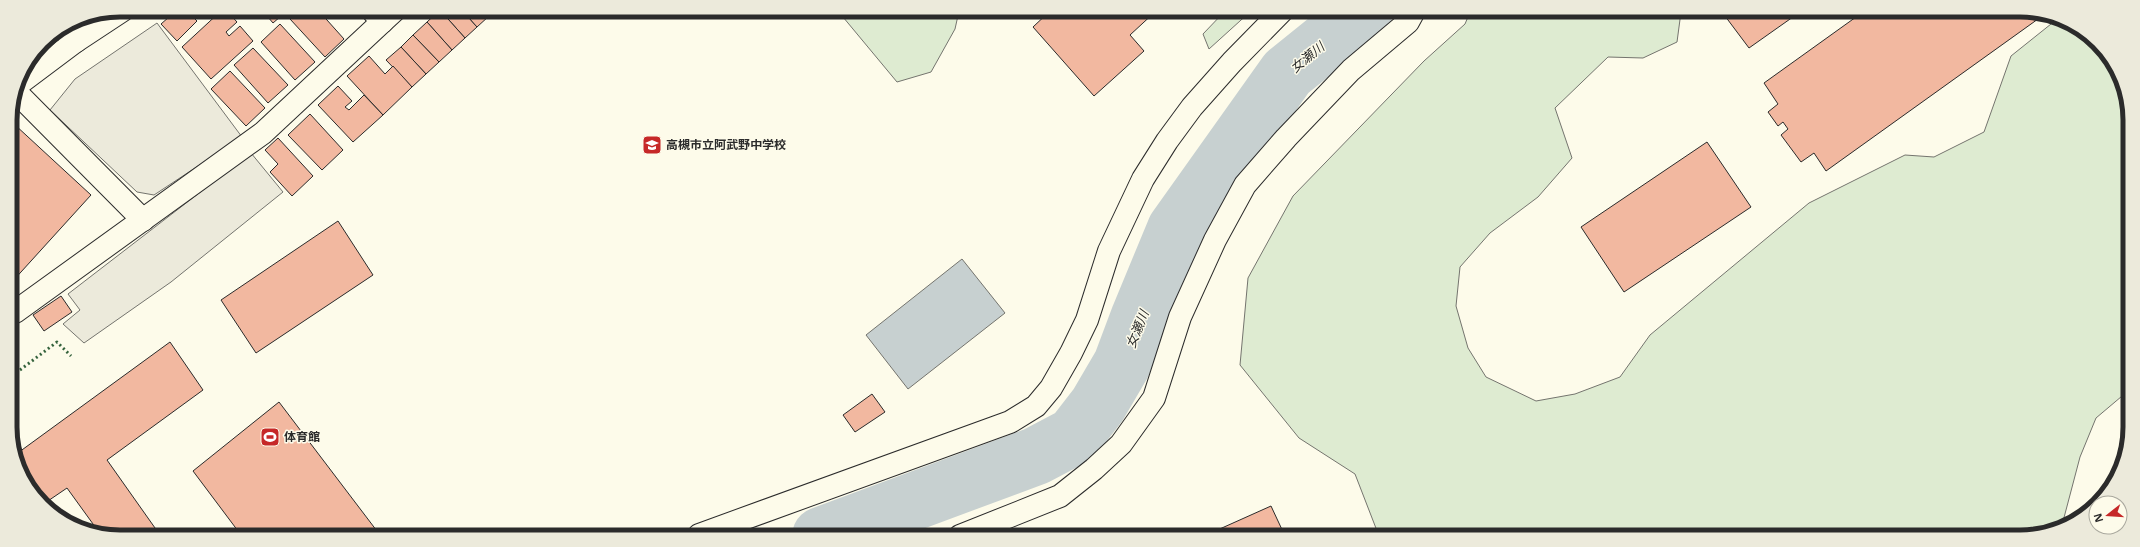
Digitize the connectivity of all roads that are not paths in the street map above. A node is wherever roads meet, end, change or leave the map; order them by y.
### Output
1 (380, 17) edge
2 (1276, 17) edge
3 (1411, 17) edge
4 (106, 18) edge
5 (70, 35) edge
6 (27, 75) edge
7 (20, 96) edge
8 (143, 220) junction
9 (17, 311) edge
10 (713, 530) edge
11 (975, 530) edge

1 - 8 street
2 - 10 street
3 - 11 street
4 - 5 street
5 - 6 street
7 - 8 street
8 - 9 street

